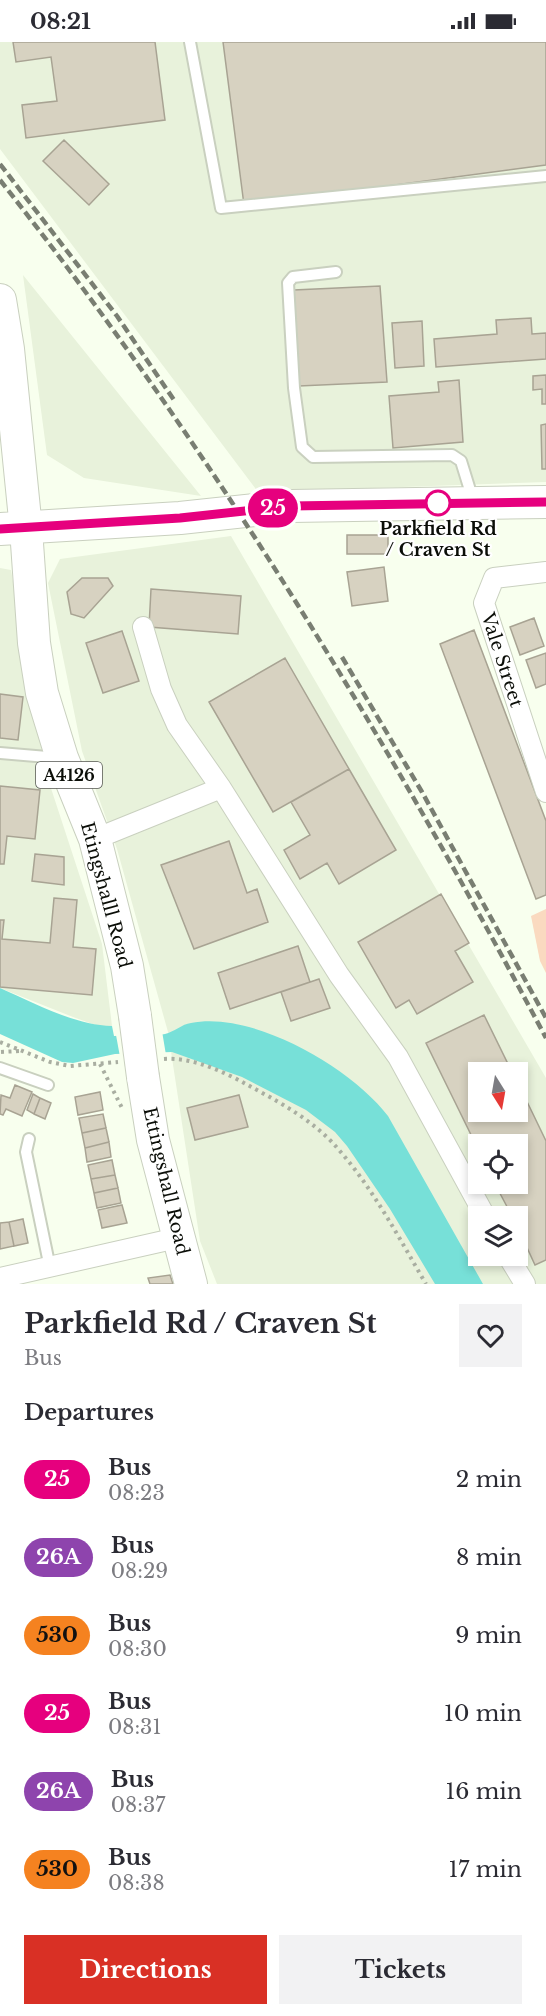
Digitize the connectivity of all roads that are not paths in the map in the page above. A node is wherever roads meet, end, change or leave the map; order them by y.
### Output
1 (190, 42) edge
2 (546, 176) edge
3 (336, 272) dead end
4 (0, 300) edge
5 (546, 502) edge
6 (474, 504) junction
7 (13, 529) edge
8 (546, 572) edge
9 (143, 627) dead end
10 (0, 753) edge
11 (62, 758) junction
12 (544, 782) edge
13 (221, 788) junction
14 (95, 840) junction
15 (141, 1066) joint
16 (0, 1068) edge
17 (48, 1085) dead end
18 (28, 1138) dead end
19 (480, 1206) edge
20 (177, 1238) junction
21 (514, 1266) edge
22 (51, 1276) edge
23 (0, 1278) edge
24 (191, 1284) edge
25 (525, 1284) edge

1 - 2 lane
3 - 6 lane
4 - 7 main road, A4126
5 - 6 main road
6 - 7 main road
7 - 11 main road, Etingshalll Road / A4126
8 - 12 street, Vale Street
9 - 13 street
10 - 11 lane
11 - 14 main road, Etingshalll Road / A4126
13 - 14 street
13 - 19 street
14 - 15 main road, Etingshalll Road / A4126, bridge
15 - 20 main road, Ettingshall Road / A4126
16 - 17 lane
18 - 22 lane
20 - 22 street
20 - 24 main road, Ettingshall Road / A4126
21 - 25 street
22 - 23 street

